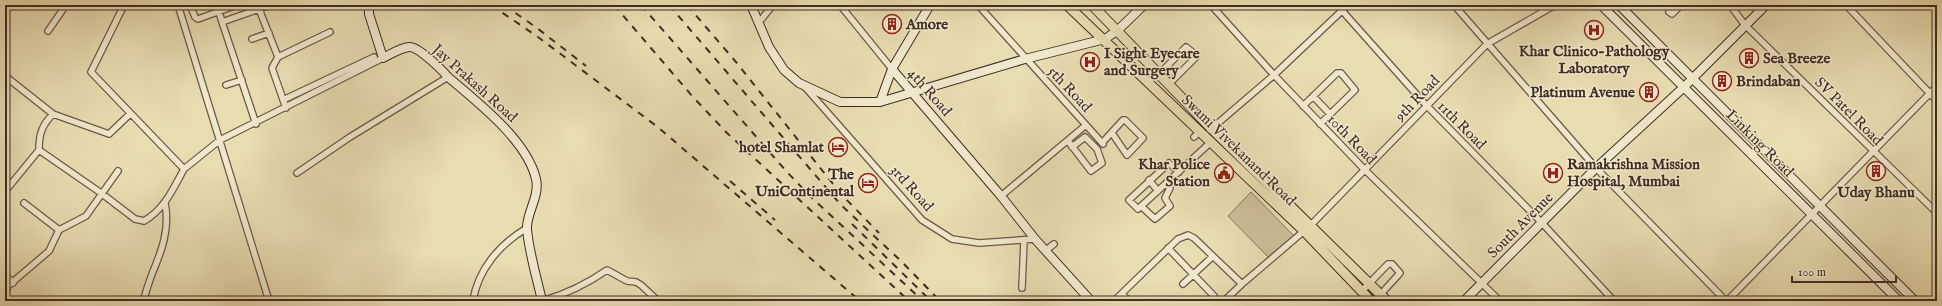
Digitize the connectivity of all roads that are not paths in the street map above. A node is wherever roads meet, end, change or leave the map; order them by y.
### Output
1 (66, 5) edge
2 (124, 5) edge
3 (178, 5) edge
4 (190, 5) edge
5 (217, 5) edge
6 (237, 5) edge
7 (269, 5) edge
8 (370, 5) edge
9 (751, 5) edge
10 (773, 5) edge
11 (840, 5) edge
12 (930, 5) edge
13 (978, 5) edge
14 (1067, 5) edge
15 (1092, 5) edge
16 (1144, 5) edge
17 (1211, 5) edge
18 (1336, 5) edge
19 (1348, 5) edge
20 (1454, 5) edge
21 (1555, 5) edge
22 (1601, 5) edge
23 (1619, 5) edge
24 (1681, 5) edge
25 (1730, 5) edge
26 (1766, 5) edge
27 (1846, 5) edge
28 (259, 9) junction
29 (1341, 11) junction
30 (219, 12) junction
31 (1669, 12) dead end
32 (760, 21) junction
33 (222, 22) junction
34 (1745, 25) junction
35 (1118, 30) junction
36 (48, 31) dead end
37 (330, 32) dead end
38 (269, 33) junction
39 (252, 39) dead end
40 (1105, 39) junction
41 (1487, 44) junction
42 (278, 57) junction
43 (374, 57) dead end
44 (383, 58) junction
45 (1025, 59) junction
46 (892, 69) junction
47 (1159, 74) junction
48 (1274, 75) junction
49 (5, 76) edge
50 (448, 77) junction
51 (1693, 78) junction
52 (242, 80) junction
53 (1169, 84) junction
54 (226, 85) dead end
55 (803, 85) junction
56 (1937, 86) edge
57 (1684, 87) junction
58 (914, 93) junction
59 (1930, 94) junction
60 (1313, 96) junction
61 (283, 100) junction
62 (1937, 101) edge
63 (880, 102) junction
64 (1426, 105) junction
65 (1303, 106) junction
66 (286, 108) junction
67 (1191, 108) junction
68 (53, 114) junction
69 (130, 114) junction
70 (1330, 114) junction
71 (1184, 116) junction
72 (256, 124) junction
73 (1320, 124) junction
74 (1086, 125) junction
75 (1211, 128) junction
76 (1112, 133) junction
77 (1199, 135) junction
78 (220, 140) junction
79 (1068, 141) junction
80 (1102, 142) junction
81 (1211, 142) junction
82 (1093, 146) junction
83 (1072, 147) junction
84 (39, 150) junction
85 (1873, 152) junction
86 (1596, 168) junction
87 (184, 169) junction
88 (1364, 169) junction
89 (118, 171) dead end
90 (1178, 172) junction
91 (297, 173) dead end
92 (1149, 180) junction
93 (1166, 184) junction
94 (7, 189) dead end
95 (1158, 191) junction
96 (101, 193) junction
97 (1001, 196) junction
98 (24, 203) dead end
99 (165, 203) junction
100 (1820, 205) junction
101 (1141, 206) junction
102 (1937, 213) edge
103 (1811, 214) junction
104 (1542, 223) junction
105 (527, 228) junction
106 (1307, 228) junction
107 (59, 230) junction
108 (1035, 239) junction
109 (1024, 240) junction
110 (1054, 244) dead end
111 (1168, 248) junction
112 (1045, 251) junction
113 (1212, 257) junction
114 (1194, 274) junction
115 (5, 275) edge
116 (13, 283) junction
117 (1369, 283) junction
118 (1482, 283) junction
119 (1184, 284) dead end
120 (1242, 284) junction
121 (1022, 288) dead end
122 (1362, 291) junction
123 (5, 294) edge
124 (1122, 294) junction
125 (1214, 296) dead end
126 (1937, 296) edge
127 (5, 297) edge
128 (1384, 298) edge
129 (7, 301) edge
130 (144, 301) edge
131 (269, 301) edge
132 (473, 301) edge
133 (542, 301) edge
134 (658, 301) edge
135 (1092, 301) edge
136 (1114, 301) edge
137 (1129, 301) edge
138 (1224, 301) edge
139 (1371, 301) edge
140 (1464, 301) edge
141 (1500, 301) edge
142 (1614, 301) edge
143 (1727, 301) edge
144 (1899, 301) edge
145 (1915, 301) edge
146 (1933, 301) edge

1 - 36 street
2 - 69 street
3 - 78 street
4 - 30 street
5 - 30 street
6 - 30 street
7 - 28 street
8 - 44 street
9 - 32 street
10 - 32 street
11 - 46 street, 4th Road
12 - 46 street
13 - 45 street, 5th Road
14 - 40 main road, Swami Vivekanand Road
15 - 35 main road, Swami Vivekanand Road
16 - 35 street
17 - 48 street, 10th Road
18 - 29 street, 11th Road
19 - 29 street
20 - 41 street
21 - 41 street, 9th Road
22 - 57 street, Linking Road
23 - 51 street, Linking Road
24 - 31 street
25 - 34 street, SV Patel Road
26 - 34 street, South Avenue
27 - 59 street
28 - 33 street
28 - 38 street
29 - 48 street
29 - 64 street, 11th Road
30 - 33 street
32 - 55 street
33 - 52 street
34 - 51 street, South Avenue
34 - 85 street, SV Patel Road
35 - 40 street
35 - 47 main road, Swami Vivekanand Road
37 - 42 street
38 - 39 street
38 - 42 street
40 - 45 street
40 - 71 main road, Swami Vivekanand Road
41 - 64 street, 9th Road
41 - 86 street
42 - 61 street
43 - 61 street
44 - 50 street, Jay Prakash Road
44 - 66 street, Jay Prakash Road
45 - 58 street
45 - 74 street, 5th Road
46 - 58 street, 4th Road
46 - 63 street
47 - 53 main road, Swami Vivekanand Road
47 - 53 street
48 - 65 street, 10th Road
48 - 75 street
49 - 68 street
50 - 91 street
50 - 105 street, Jay Prakash Road
51 - 57 street, South Avenue
51 - 100 street, Linking Road
52 - 54 street
52 - 72 street
53 - 67 main road, Swami Vivekanand Road
55 - 63 street
55 - 109 street, 3rd Road
56 - 59 street
57 - 86 street, South Avenue
57 - 103 street, Linking Road
58 - 63 street
58 - 97 street, 4th Road
59 - 62 street
59 - 85 street
60 - 65 street
60 - 70 street
60 - 70 street
61 - 66 street
64 - 88 street, 9th Road
64 - 104 street, 11th Road
65 - 73 street, 10th Road
66 - 72 street, Jay Prakash Road
67 - 71 main road
67 - 75 main road, Swami Vivekanand Road
68 - 69 street
68 - 84 street
69 - 87 street
70 - 73 street
71 - 77 main road, Swami Vivekanand Road
72 - 78 street, Jay Prakash Road
73 - 88 street, 10th Road
74 - 79 street, 5th Road
74 - 80 street
75 - 77 street
75 - 106 main road, Swami Vivekanand Road
76 - 76 street
76 - 80 street
77 - 81 main road, Swami Vivekanand Road
78 - 87 street, Jay Prakash Road
78 - 131 street
79 - 83 street
79 - 97 street, 5th Road
80 - 82 street
81 - 90 street
81 - 106 main road, Swami Vivekanand Road
82 - 83 street
82 - 83 street
84 - 94 street
84 - 96 street
85 - 100 street
85 - 102 street, SV Patel Road
86 - 104 street, South Avenue
86 - 143 street
87 - 99 street
88 - 106 street, 9th Road
88 - 118 street, 10th Road
89 - 96 street
90 - 92 street
90 - 93 street
92 - 95 street
92 - 101 street
93 - 95 street
93 - 101 street
95 - 101 street
96 - 99 street
96 - 107 street
97 - 108 street, 4th Road
98 - 107 street
99 - 130 street
100 - 103 street
100 - 145 street, Linking Road
103 - 143 street
103 - 144 street, Linking Road
104 - 118 street, South Avenue
104 - 142 street, 11th Road
105 - 132 street
105 - 133 street, Jay Prakash Road
106 - 117 main road, Swami Vivekanand Road
106 - 120 street, 9th Road
106 - 122 main road, Swami Vivekanand Road
107 - 116 street
108 - 109 street, 3rd Road
108 - 112 street, 4th Road
109 - 121 street
110 - 112 street
111 - 113 street
111 - 114 street
111 - 124 street
112 - 135 street, 4th Road
113 - 114 street
113 - 120 street
114 - 119 street
114 - 125 street
115 - 116 street
116 - 123 street
117 - 122 street
117 - 128 main road, Swami Vivekanand Road
117 - 128 street
118 - 140 street, South Avenue
118 - 141 street, 10th Road
120 - 138 street, 9th Road
122 - 139 main road, Swami Vivekanand Road
124 - 136 street
124 - 137 street
126 - 146 street
127 - 129 street
133 - 134 street

